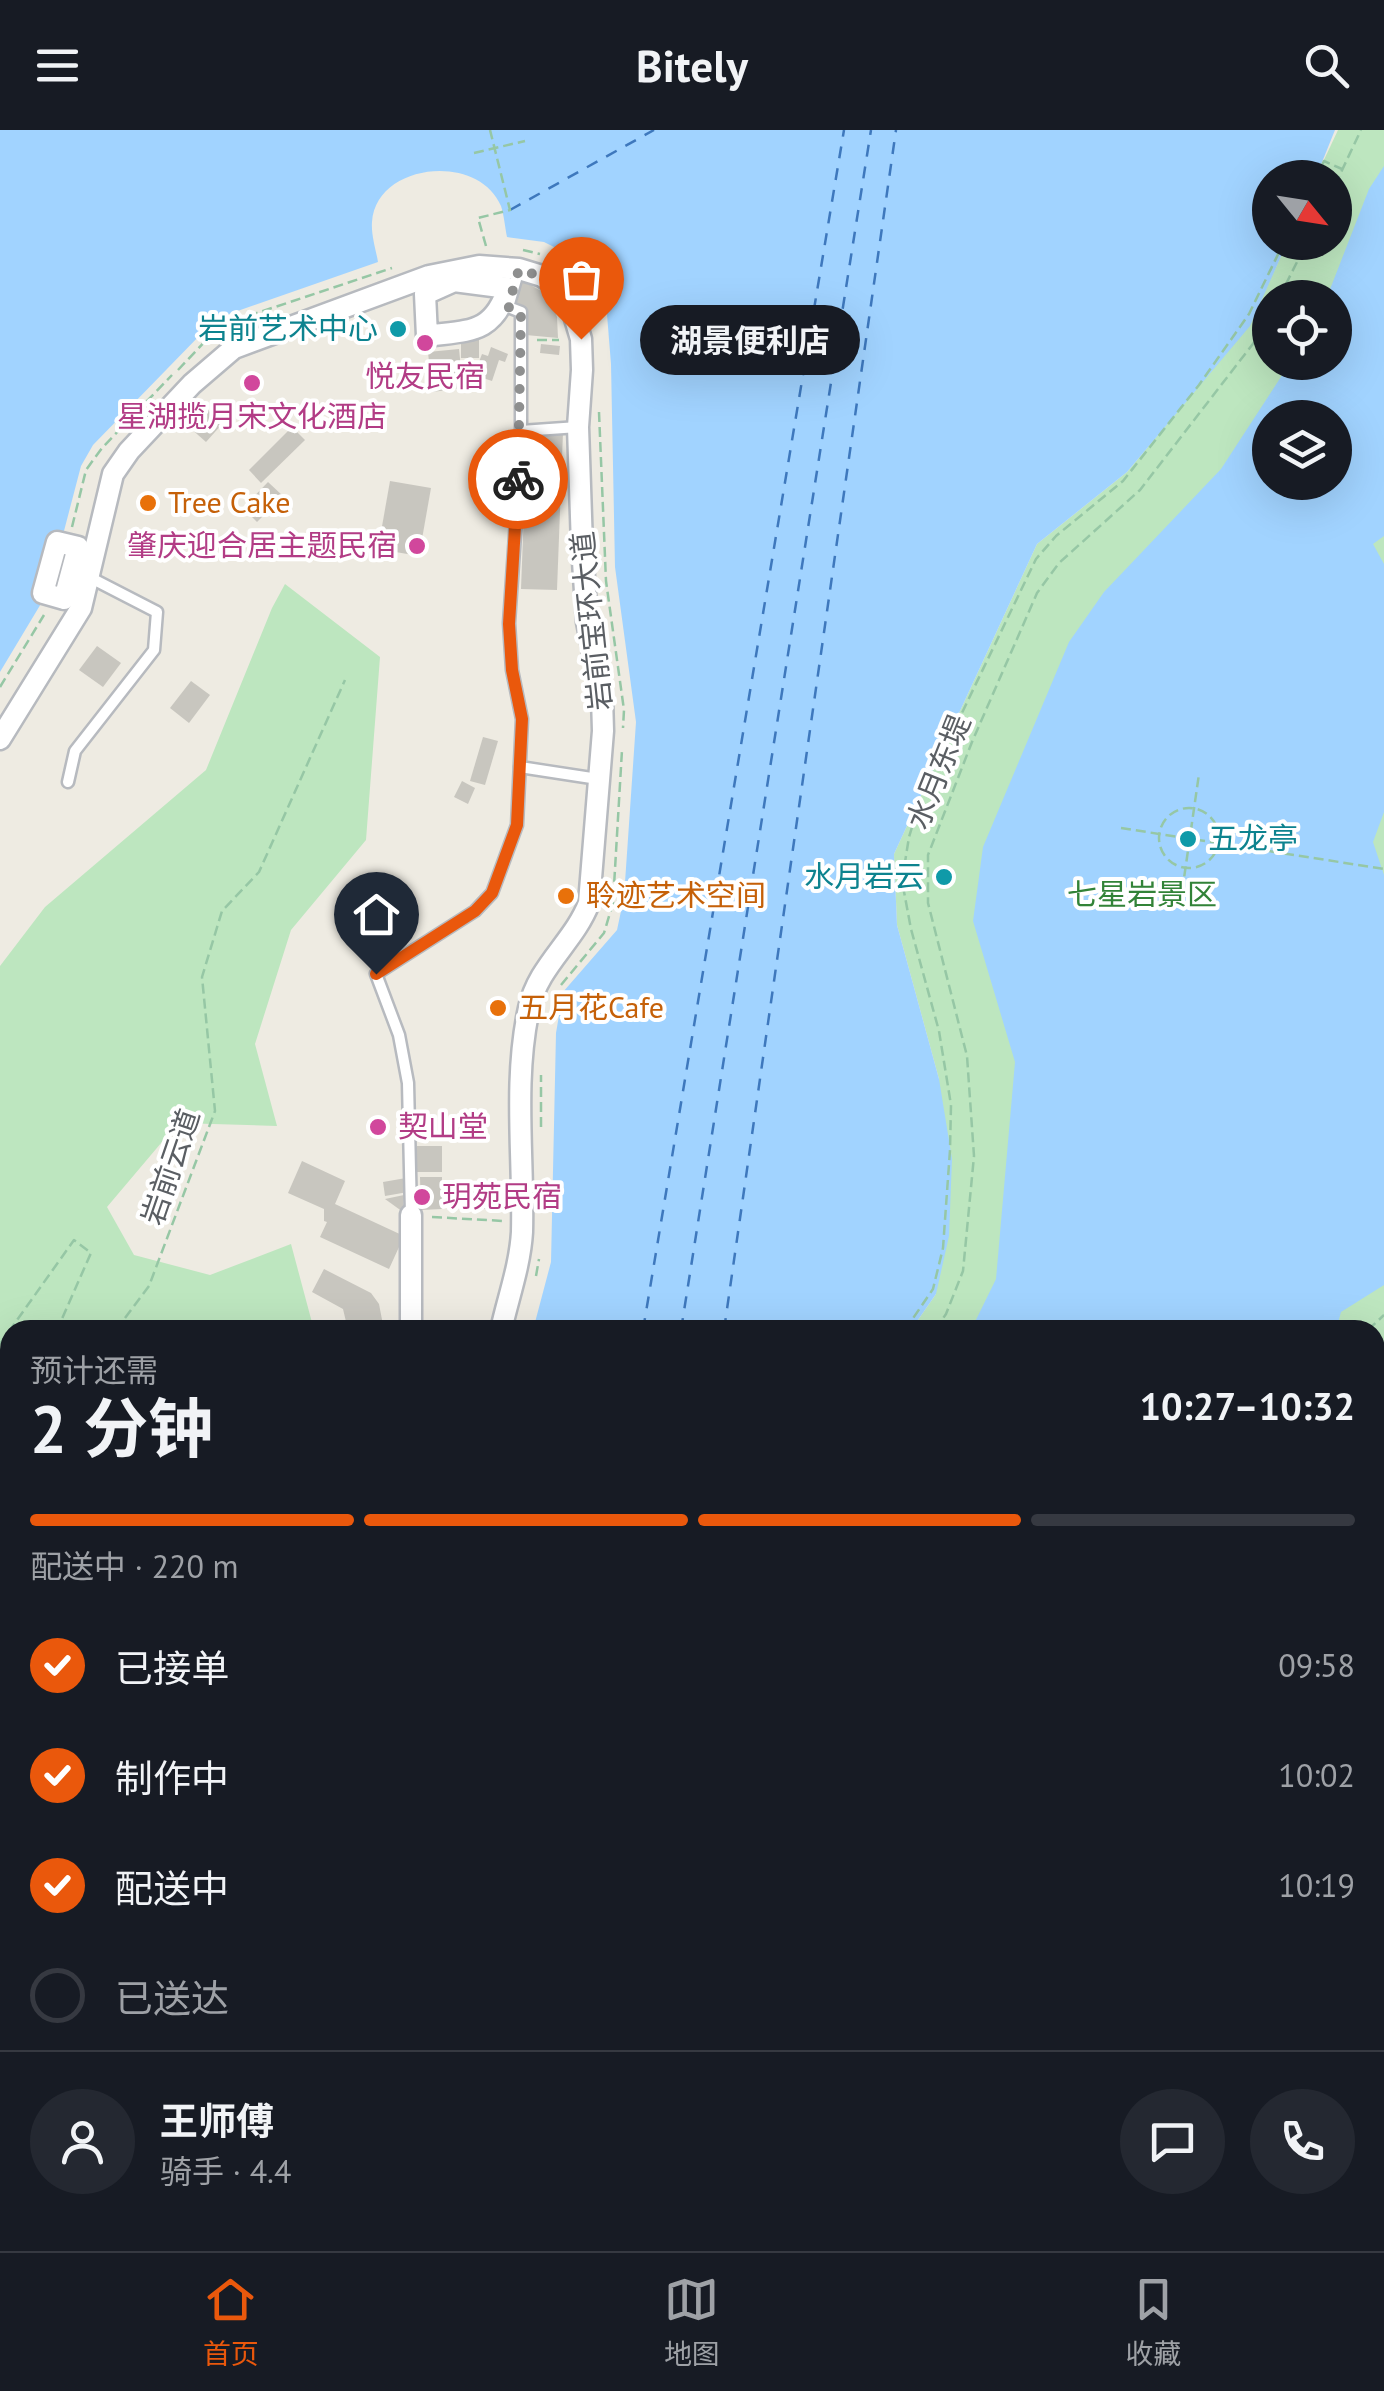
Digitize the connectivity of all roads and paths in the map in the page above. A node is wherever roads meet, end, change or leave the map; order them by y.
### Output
1 (490, 130) edge
2 (1361, 130) edge
3 (525, 140) dead end
4 (495, 148) junction
5 (474, 154) dead end
6 (1346, 160) edge
7 (486, 248) dead end
8 (552, 258) dead end
9 (516, 259) junction
10 (1275, 260) edge
11 (401, 266) dead end
12 (581, 339) junction
13 (521, 340) junction
14 (1252, 345) edge
15 (600, 412) dead end
16 (578, 427) junction
17 (521, 431) junction
18 (68, 545) joint
19 (88, 576) junction
20 (54, 596) joint
21 (345, 680) dead end
22 (0, 686) edge
23 (623, 729) dead end
24 (0, 739) edge
25 (622, 748) dead end
26 (520, 767) junction
27 (1199, 774) dead end
28 (600, 779) junction
29 (68, 782) dead end
30 (1194, 807) junction
31 (1121, 828) dead end
32 (1159, 833) junction
33 (1188, 840) junction
34 (1219, 844) junction
35 (1183, 868) junction
36 (1384, 868) edge
37 (1180, 906) dead end
38 (558, 988) dead end
39 (541, 1072) dead end
40 (541, 1125) dead end
41 (411, 1215) junction
42 (522, 1222) junction
43 (539, 1251) dead end
44 (534, 1281) dead end
45 (17, 1320) edge
46 (62, 1320) edge
47 (124, 1320) edge
48 (411, 1320) edge
49 (504, 1320) edge
50 (912, 1320) edge
51 (942, 1320) edge

1 - 4 path
2 - 6 path
3 - 4 path
4 - 5 path
4 - 7 path
8 - 9 path
9 - 12 street, 岩前宝环大道
9 - 13 lane
9 - 19 street, 岩前宝环大道
10 - 50 path
11 - 18 path
12 - 13 path
12 - 16 street, 岩前宝环大道
13 - 17 lane
14 - 51 path, 水月东堤
15 - 23 path
16 - 17 lane
16 - 28 street, 岩前宝环大道
17 - 26 lane
18 - 20 street
19 - 24 street, 岩前宝环大道
19 - 29 lane
20 - 22 path
21 - 47 path, 岩前云道
25 - 38 path
26 - 28 lane
26 - 41 lane
27 - 30 path
28 - 42 street, 岩前宝环大道
30 - 32 path
30 - 33 path
30 - 34 path
31 - 32 path
32 - 33 path
32 - 35 path
33 - 34 path
33 - 35 path
34 - 35 path
34 - 36 path
35 - 37 path
39 - 40 path
41 - 42 path
41 - 48 street
42 - 49 street, 岩前宝环大道
43 - 44 path
45 - 46 path

